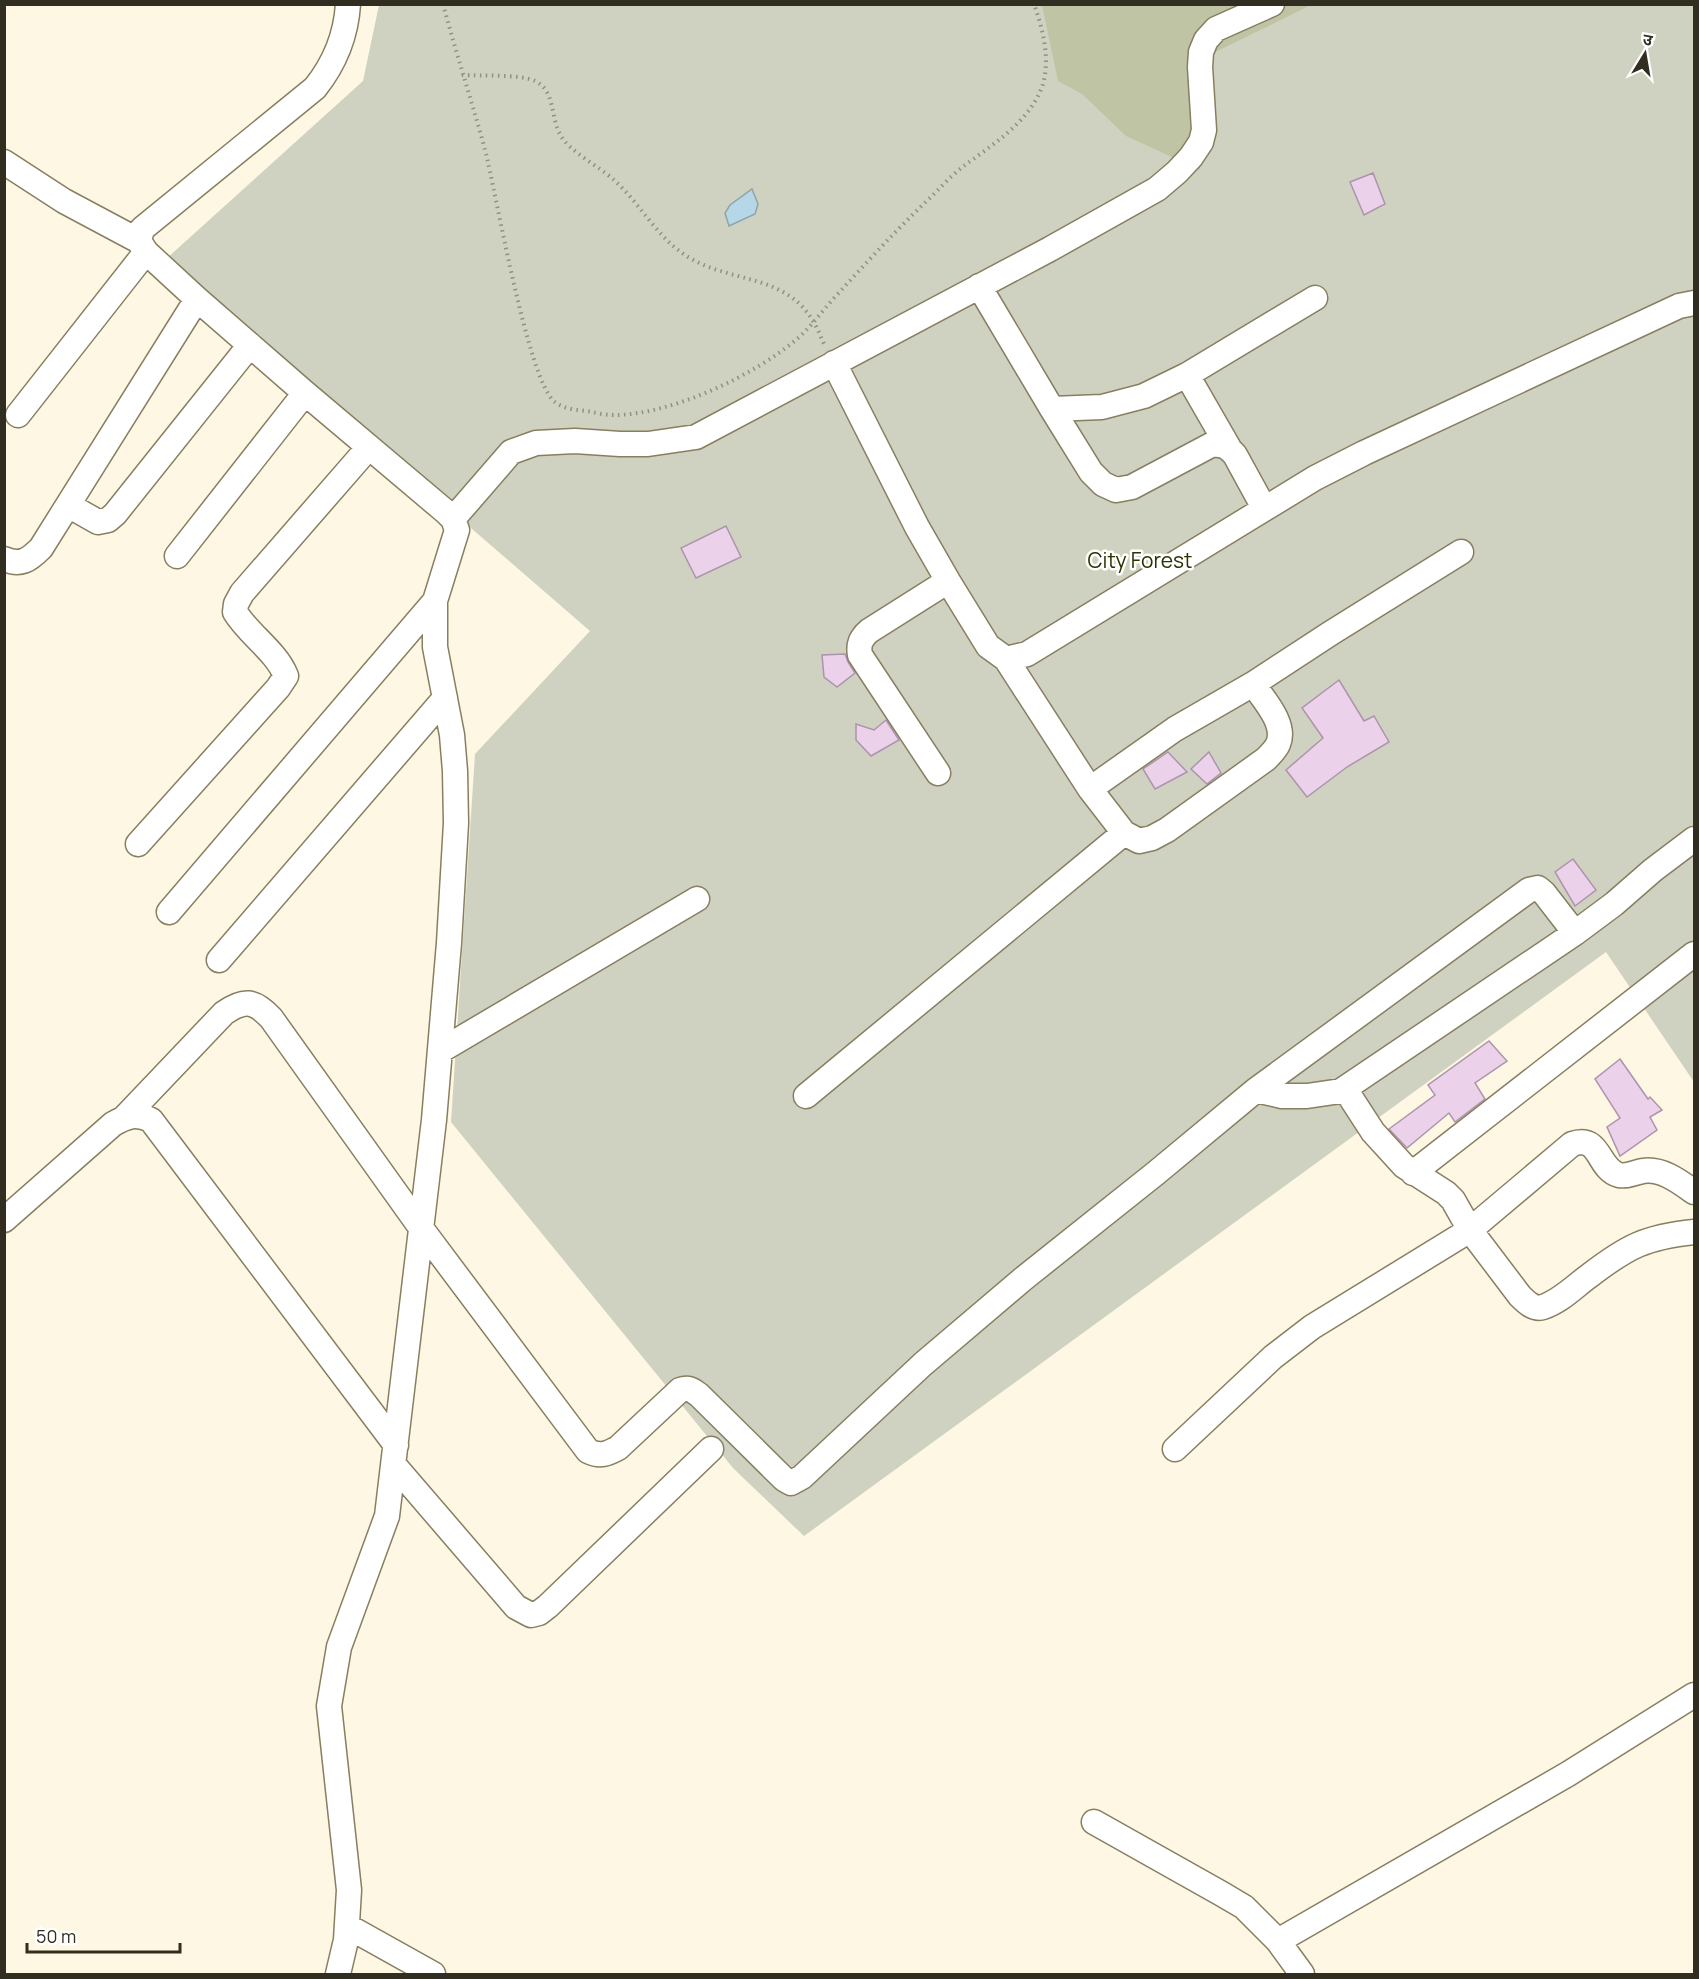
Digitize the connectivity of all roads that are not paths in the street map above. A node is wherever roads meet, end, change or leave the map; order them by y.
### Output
1 (348, 4) edge
2 (1272, 4) edge
3 (4, 162) edge
4 (142, 247) junction
5 (979, 286) junction
6 (1315, 298) dead end
7 (197, 299) junction
8 (1695, 303) edge
9 (250, 345) junction
10 (830, 355) junction
11 (1187, 375) junction
12 (305, 393) junction
13 (1052, 409) junction
14 (18, 415) dead end
15 (369, 447) junction
16 (1229, 448) junction
17 (68, 506) junction
18 (1264, 508) junction
19 (453, 519) junction
20 (1461, 552) dead end
21 (177, 556) dead end
22 (4, 559) edge
23 (948, 581) junction
24 (435, 601) junction
25 (1006, 659) junction
26 (1252, 684) junction
27 (445, 698) junction
28 (938, 772) dead end
29 (1090, 789) junction
30 (1124, 832) junction
31 (1695, 839) edge
32 (138, 844) dead end
33 (697, 899) dead end
34 (169, 912) dead end
35 (1575, 933) junction
36 (1695, 954) edge
37 (219, 960) dead end
38 (440, 1051) junction
39 (1256, 1090) junction
40 (1341, 1091) junction
41 (806, 1096) dead end
42 (125, 1117) junction
43 (1413, 1173) junction
44 (1695, 1192) edge
45 (4, 1220) edge
46 (421, 1228) junction
47 (1470, 1230) junction
48 (1695, 1232) edge
49 (711, 1449) dead end
50 (1174, 1449) dead end
51 (395, 1455) junction
52 (1695, 1695) edge
53 (1094, 1822) dead end
54 (347, 1926) junction
55 (1278, 1941) junction
56 (338, 1974) edge
57 (433, 1974) edge
58 (1302, 1974) edge

1 - 4 street
2 - 5 street
3 - 4 street
4 - 7 street
4 - 14 street
5 - 10 street
5 - 13 street
6 - 11 street
7 - 9 street
7 - 17 street
8 - 18 street
9 - 12 street
9 - 17 street
10 - 19 street
10 - 23 street
11 - 13 street
11 - 16 street
12 - 15 street
12 - 21 street
13 - 16 street
15 - 19 street
15 - 32 street
16 - 18 street
17 - 22 street
18 - 25 street
19 - 24 street
20 - 26 street
23 - 25 street
23 - 28 street
24 - 27 street
24 - 34 street
25 - 29 street
26 - 29 street
26 - 30 street
27 - 37 street
27 - 38 street
29 - 30 street
30 - 41 street
31 - 35 street
33 - 38 street
35 - 39 street
35 - 40 street
36 - 43 street
38 - 46 street
39 - 40 street
39 - 46 street
40 - 43 street
42 - 45 street
42 - 46 street
42 - 51 street
43 - 47 street
44 - 47 street
46 - 51 street
47 - 48 street
47 - 50 street
49 - 51 street
51 - 54 street
52 - 55 street
53 - 55 street
54 - 56 street
54 - 57 street
55 - 58 street

